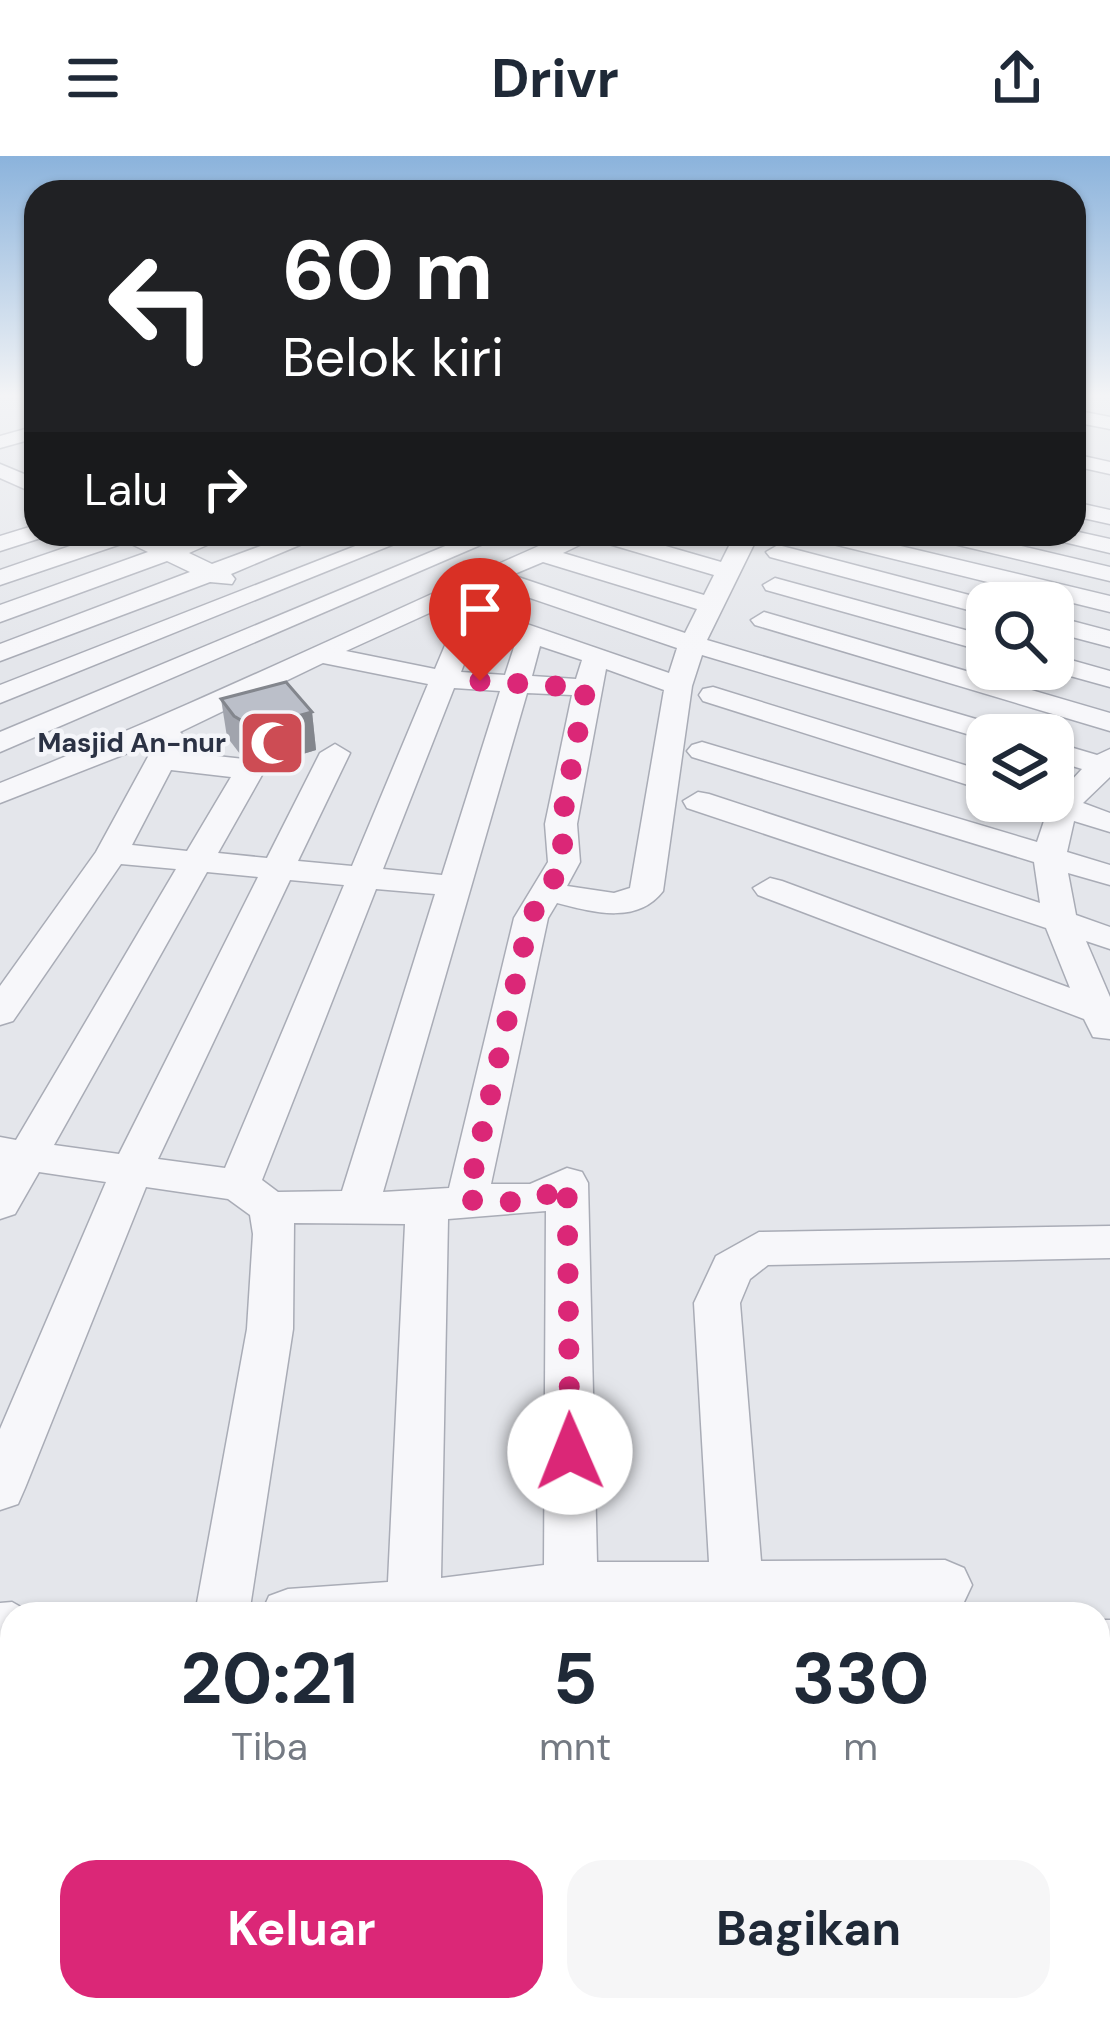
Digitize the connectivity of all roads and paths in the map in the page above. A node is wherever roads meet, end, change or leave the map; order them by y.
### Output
1 (94, 546) edge
2 (154, 546) edge
3 (187, 546) edge
4 (283, 546) edge
5 (377, 546) edge
6 (456, 546) edge
7 (504, 546) edge
8 (560, 546) edge
9 (640, 546) edge
10 (741, 546) edge
11 (869, 546) edge
12 (964, 546) edge
13 (1005, 546) edge
14 (778, 552) dead end
15 (168, 553) junction
16 (535, 558) junction
17 (940, 564) junction
18 (729, 572) junction
19 (212, 573) junction
20 (1110, 574) edge
21 (493, 577) junction
22 (0, 578) edge
23 (775, 585) dead end
24 (910, 587) junction
25 (256, 595) junction
26 (437, 602) junction
27 (966, 602) edge
28 (1110, 604) edge
29 (712, 606) junction
30 (471, 613) junction
31 (0, 614) edge
32 (882, 614) junction
33 (303, 615) junction
34 (764, 620) dead end
35 (1074, 630) edge
36 (531, 633) junction
37 (353, 637) junction
38 (966, 638) edge
39 (1110, 639) edge
40 (692, 644) junction
41 (0, 653) edge
42 (319, 655) junction
43 (1074, 669) edge
44 (591, 672) junction
45 (443, 679) junction
46 (1110, 679) edge
47 (517, 683) junction
48 (678, 686) junction
49 (0, 695) edge
50 (713, 695) dead end
51 (187, 719) junction
52 (1110, 722) edge
53 (966, 725) edge
54 (0, 743) edge
55 (702, 751) dead end
56 (334, 753) dead end
57 (1074, 756) edge
58 (0, 758) edge
59 (161, 760) junction
60 (1108, 764) edge
61 (966, 775) edge
62 (32, 782) junction
63 (1074, 790) edge
64 (0, 794) edge
65 (698, 800) dead end
66 (1074, 811) edge
67 (1052, 822) edge
68 (1110, 823) edge
69 (112, 854) junction
70 (1048, 854) junction
71 (196, 861) junction
72 (278, 869) junction
73 (1110, 875) edge
74 (366, 878) junction
75 (452, 886) junction
76 (770, 888) dead end
77 (546, 891) junction
78 (1062, 920) junction
79 (1110, 938) edge
80 (0, 1013) edge
81 (1106, 1022) edge
82 (13, 1153) edge
83 (134, 1167) junction
84 (255, 1196) junction
85 (0, 1203) edge
86 (359, 1203) junction
87 (447, 1204) junction
88 (1110, 1242) edge
89 (0, 1488) edge
90 (945, 1585) dead end
91 (738, 1599) edge
92 (571, 1600) edge
93 (224, 1602) edge
94 (414, 1602) edge
95 (539, 1602) edge

1 - 22 street
2 - 15 street
3 - 15 street
4 - 19 street
5 - 25 street
6 - 33 street
7 - 16 street
8 - 16 street
9 - 18 street
10 - 18 street
11 - 17 street
12 - 17 street
13 - 20 street
14 - 24 street
15 - 19 street
15 - 31 street
16 - 21 street
16 - 29 street
17 - 24 street
17 - 28 street
18 - 29 street
19 - 25 street
19 - 41 street
21 - 26 street
21 - 40 street
23 - 32 street
24 - 27 street
24 - 32 street
25 - 33 street
25 - 49 street
26 - 30 street
26 - 37 street
29 - 40 street
30 - 36 street
30 - 45 street
32 - 38 street
33 - 37 street
33 - 54 street
34 - 52 street
35 - 39 street
36 - 44 street
36 - 47 street
37 - 42 street
40 - 48 street
40 - 53 street
42 - 45 street
42 - 51 street
43 - 46 street
44 - 47 street
44 - 48 street
44 - 77 street
45 - 47 street
45 - 74 street
47 - 75 street
48 - 77 street
50 - 61 street
51 - 59 street
51 - 62 street
55 - 70 street
56 - 72 street
57 - 60 street
58 - 62 street
59 - 69 street
59 - 71 street
60 - 63 street
62 - 64 street
65 - 78 street
66 - 68 street
67 - 70 street
69 - 71 street
69 - 80 street
70 - 73 street
70 - 78 street
71 - 72 street
71 - 82 street
72 - 74 street
72 - 83 street
74 - 75 street
74 - 84 street
75 - 86 street
76 - 81 street
77 - 87 street
78 - 79 street
78 - 81 street
82 - 83 street
82 - 85 street
83 - 84 street
83 - 89 street
84 - 86 street
84 - 93 street
86 - 87 street
87 - 92 street
87 - 94 street
88 - 91 street
90 - 91 street
91 - 92 street
92 - 95 street

